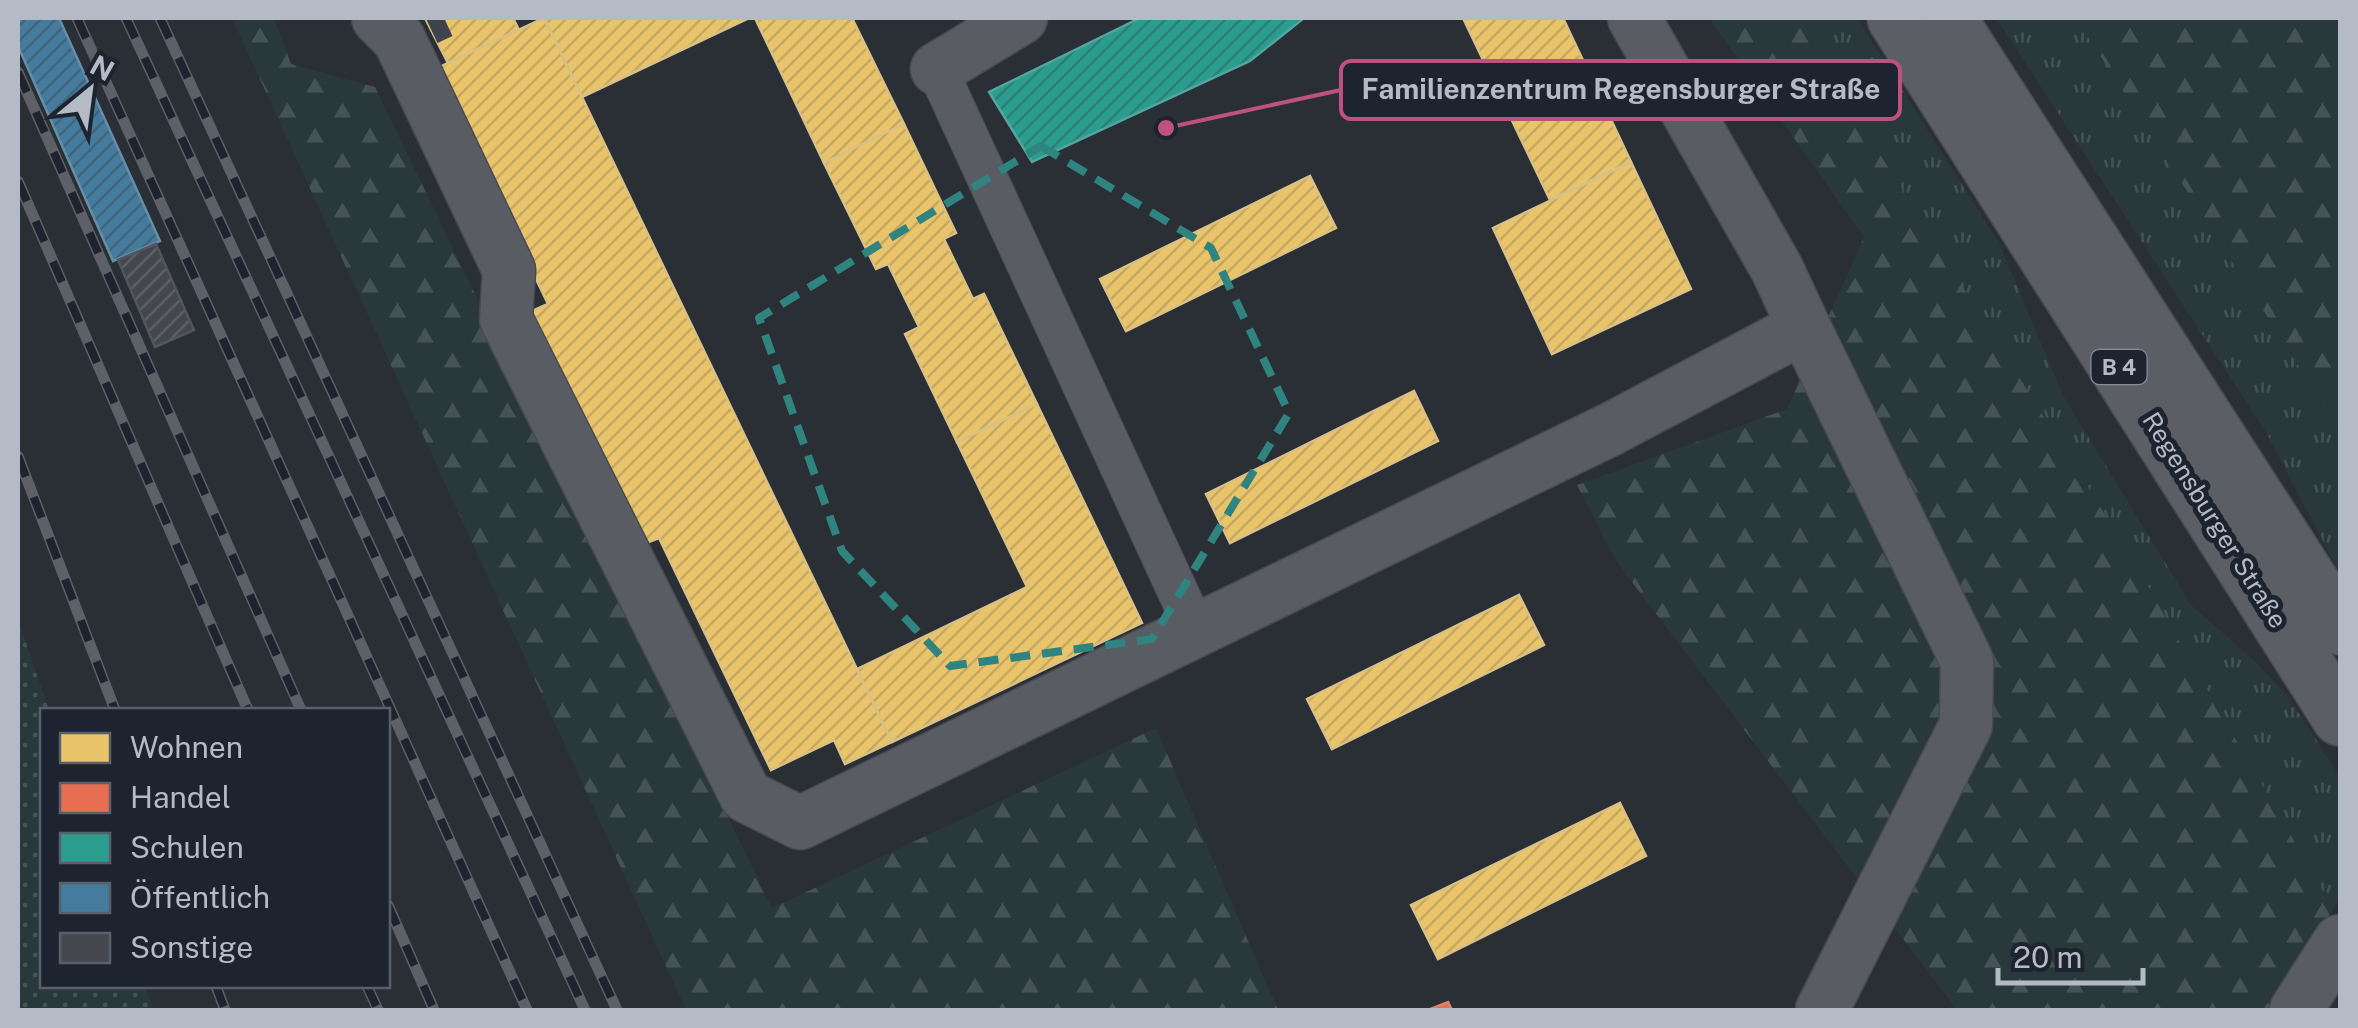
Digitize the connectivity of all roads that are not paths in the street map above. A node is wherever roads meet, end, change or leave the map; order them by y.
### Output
1 (1021, 18) edge
2 (1634, 18) edge
3 (1896, 18) edge
4 (1948, 18) edge
5 (402, 27) edge
6 (937, 69) joint
7 (1804, 327) junction
8 (2340, 626) edge
9 (1196, 631) junction
10 (2340, 718) edge
11 (2340, 941) edge
12 (1822, 1010) edge
13 (2296, 1010) edge

1 - 6 street
2 - 7 street
3 - 10 main road, Regensburger Straße / B 4
4 - 8 main road, B 4
5 - 9 street
6 - 9 street
7 - 9 street
7 - 12 street
11 - 13 street

